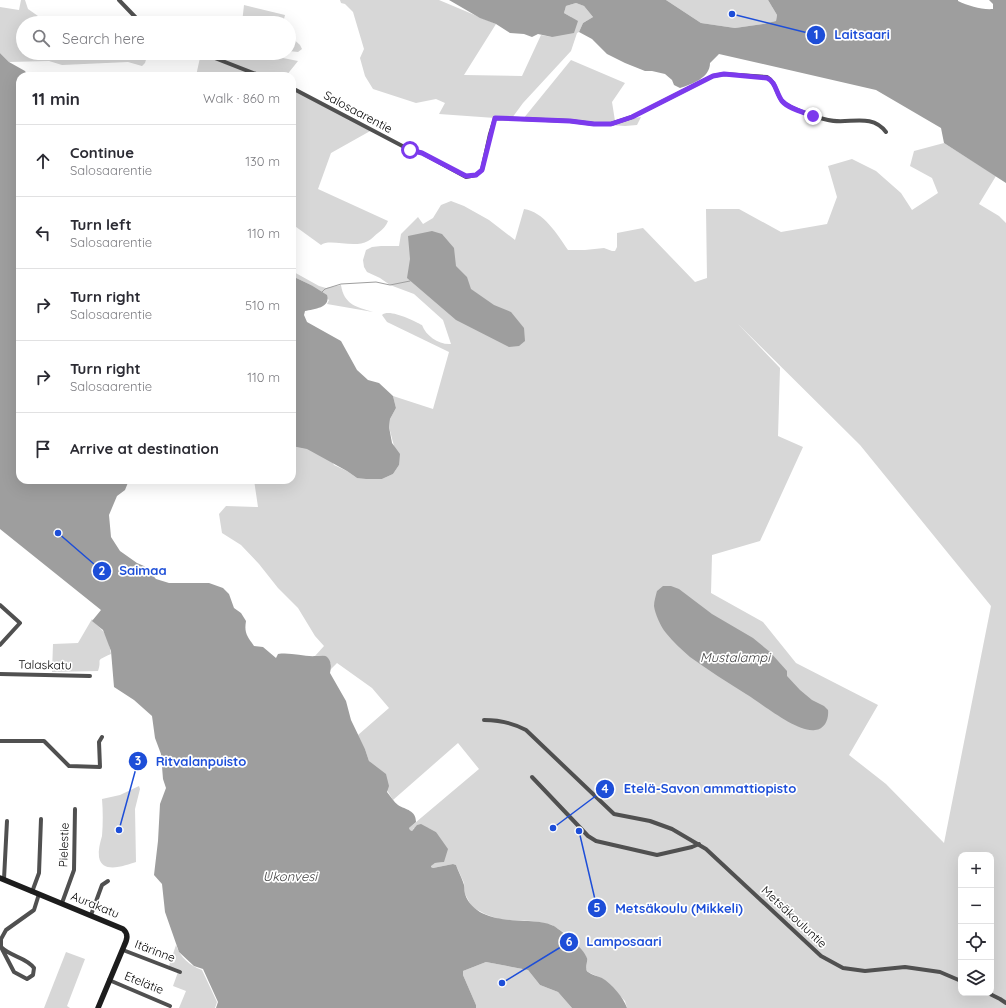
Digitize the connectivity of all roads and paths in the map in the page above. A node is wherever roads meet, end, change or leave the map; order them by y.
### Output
1 (118, 0) edge
2 (134, 16) edge
3 (220, 60) edge
4 (251, 72) edge
5 (296, 90) edge
6 (886, 132) dead end
7 (0, 605) edge
8 (0, 645) edge
9 (0, 674) edge
10 (90, 676) dead end
11 (484, 720) dead end
12 (102, 737) dead end
13 (0, 741) edge
14 (532, 777) dead end
15 (75, 810) dead end
16 (41, 819) dead end
17 (7, 821) dead end
18 (699, 844) junction
19 (2, 879) edge
20 (108, 881) dead end
21 (32, 892) junction
22 (40, 894) junction
23 (62, 903) junction
24 (91, 915) junction
25 (1, 948) junction
26 (123, 950) junction
27 (180, 972) dead end
28 (109, 980) junction
29 (958, 980) edge
30 (993, 996) edge
31 (1006, 1003) edge
32 (170, 1006) dead end
33 (98, 1008) edge

1 - 2 street
3 - 4 street
5 - 6 street, Salosaarentie
7 - 8 street
9 - 10 street, Talaskatu
11 - 18 street, Metsäkouluntie
12 - 13 street
14 - 18 street
15 - 23 street, Pielestie
16 - 21 street
17 - 19 street
18 - 29 street, Metsäkouluntie
19 - 21 street, Aurakatu
20 - 24 street
21 - 22 street, Aurakatu
22 - 23 street, Aurakatu
22 - 25 street
23 - 24 street, Aurakatu
24 - 26 street, Aurakatu
25 - 25 street
26 - 27 street, Itärinne
26 - 28 street, Aurakatu
28 - 32 street, Etelätie
28 - 33 street, Aurakatu
30 - 31 street

